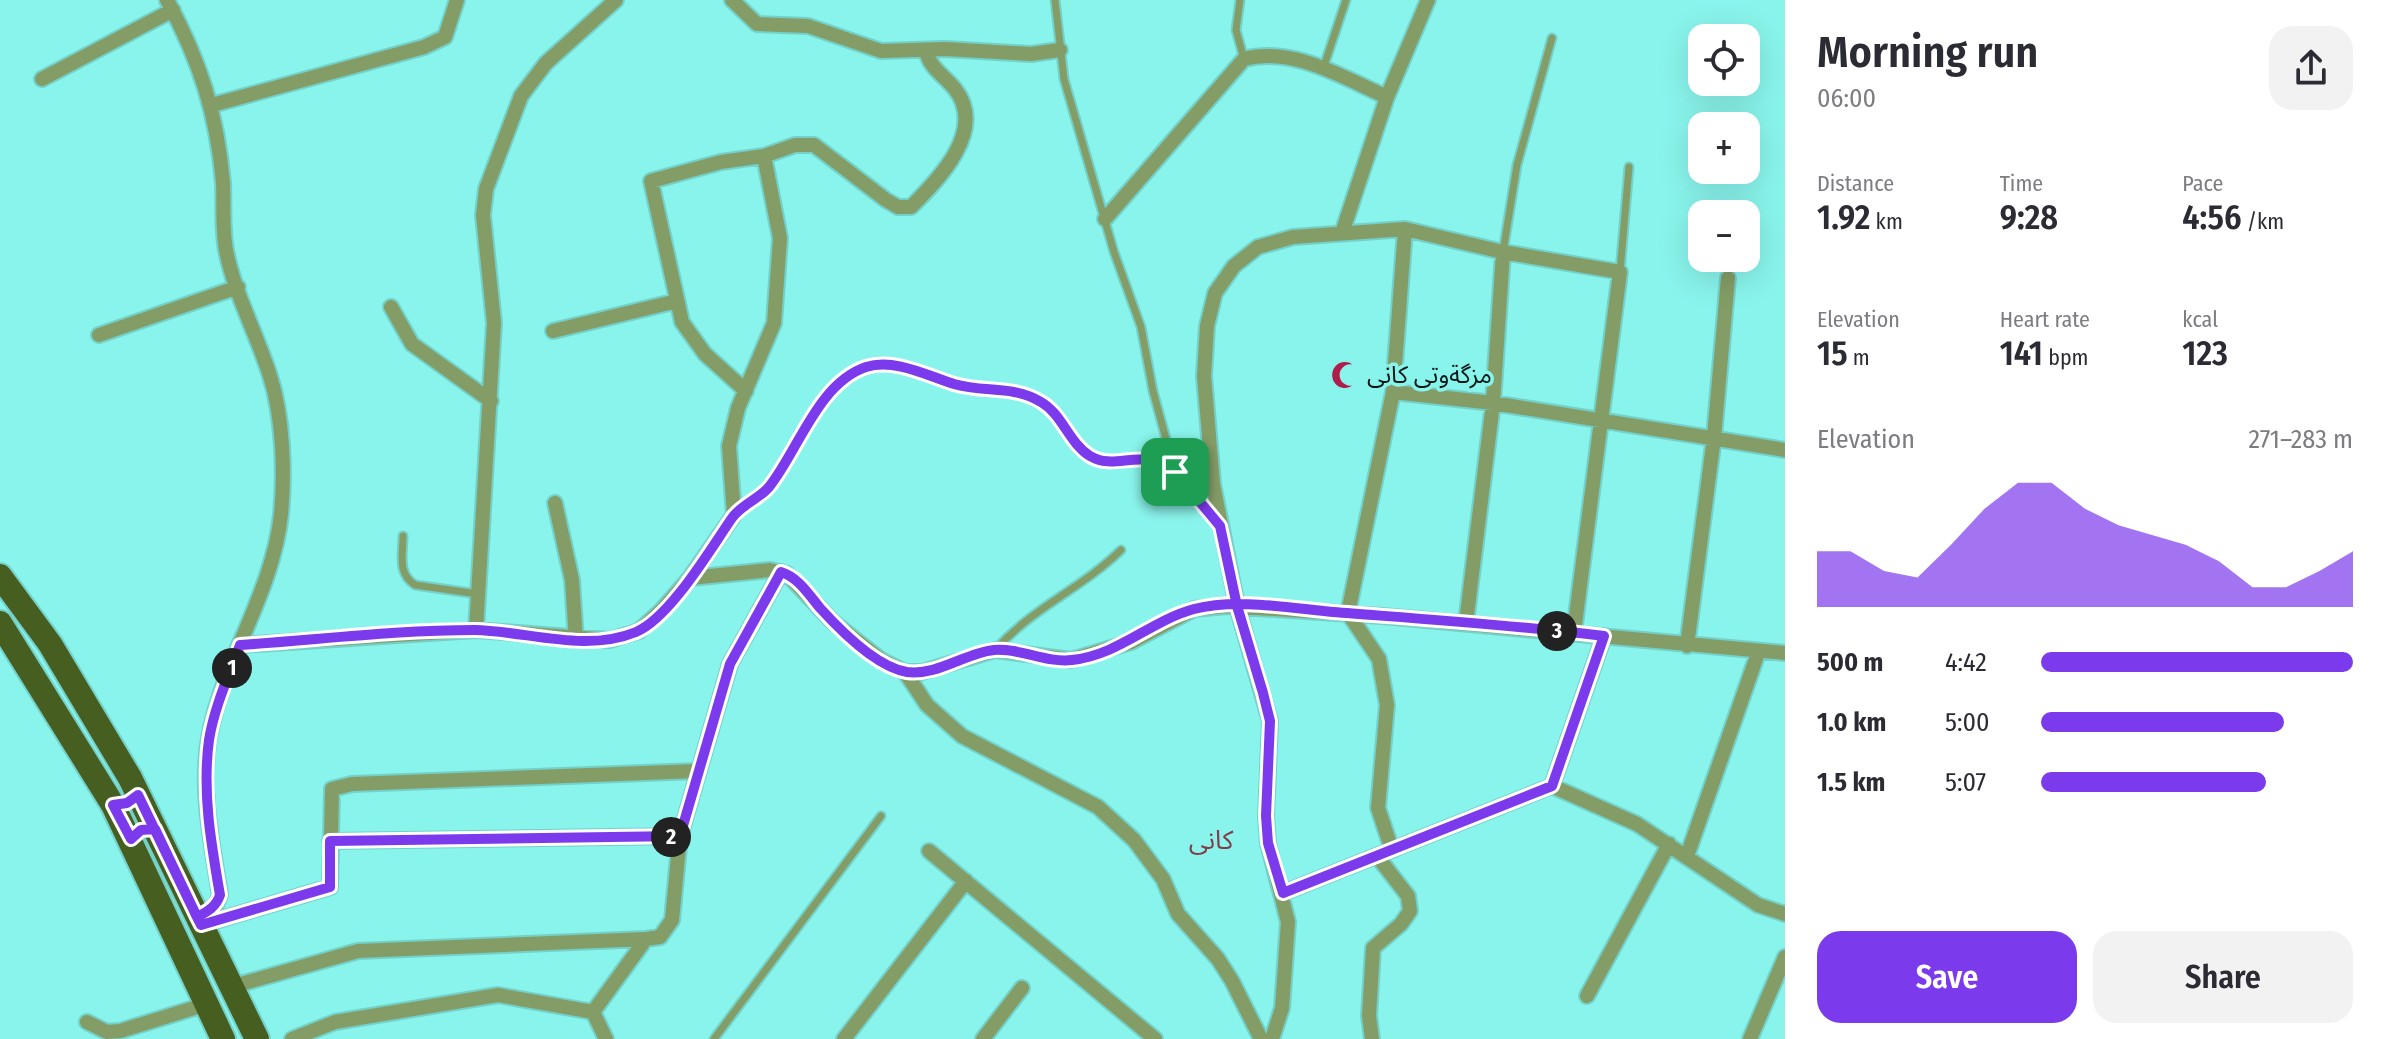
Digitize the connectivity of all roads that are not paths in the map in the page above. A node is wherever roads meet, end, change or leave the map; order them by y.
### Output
1 (457, 0) edge
2 (616, 0) edge
3 (732, 0) edge
4 (1055, 0) edge
5 (1240, 0) edge
6 (1346, 0) edge
7 (1428, 0) edge
8 (170, 5) edge
9 (1552, 38) dead end
10 (926, 50) junction
11 (1060, 50) junction
12 (1244, 59) junction
13 (1323, 69) junction
14 (42, 79) dead end
15 (1387, 97) junction
16 (212, 105) junction
17 (764, 156) junction
18 (1629, 167) dead end
19 (1105, 219) junction
20 (1405, 229) junction
21 (1342, 233) junction
22 (1503, 252) junction
23 (1620, 272) junction
24 (1728, 278) dead end
25 (238, 287) junction
26 (677, 301) junction
27 (391, 307) dead end
28 (553, 331) dead end
29 (99, 335) dead end
30 (746, 391) junction
31 (1393, 392) junction
32 (491, 401) junction
33 (1493, 403) junction
34 (1602, 423) junction
35 (1714, 437) junction
36 (1785, 450) edge
37 (1175, 472) junction
38 (555, 503) dead end
39 (734, 515) junction
40 (1220, 526) junction
41 (403, 536) dead end
42 (1121, 550) dead end
43 (781, 572) junction
44 (0, 576) edge
45 (690, 578) junction
46 (478, 594) junction
47 (1237, 606) junction
48 (1348, 613) junction
49 (0, 623) edge
50 (1466, 623) junction
51 (476, 630) junction
52 (1574, 632) junction
53 (1604, 636) junction
54 (576, 640) junction
55 (240, 645) junction
56 (1687, 646) junction
57 (995, 650) junction
58 (1758, 653) junction
59 (1785, 653) edge
60 (905, 672) junction
61 (697, 771) junction
62 (1552, 786) junction
63 (138, 795) junction
64 (113, 805) junction
65 (881, 816) dead end
66 (155, 829) junction
67 (680, 836) junction
68 (131, 839) junction
69 (330, 841) junction
70 (1669, 844) junction
71 (1392, 850) junction
72 (929, 851) dead end
73 (1377, 856) junction
74 (1687, 856) junction
75 (966, 881) junction
76 (1283, 893) junction
77 (1785, 914) edge
78 (199, 921) junction
79 (646, 939) junction
80 (1785, 957) edge
81 (230, 987) junction
82 (1022, 988) dead end
83 (1587, 996) dead end
84 (207, 1004) junction
85 (593, 1012) junction
86 (87, 1022) dead end
87 (223, 1039) edge
88 (257, 1039) edge
89 (292, 1039) edge
90 (606, 1039) edge
91 (714, 1039) edge
92 (844, 1039) edge
93 (983, 1039) edge
94 (1155, 1039) edge
95 (1261, 1039) edge
96 (1272, 1039) edge
97 (1372, 1039) edge
98 (1750, 1039) edge

1 - 16 street
2 - 32 street
3 - 10 street
4 - 11 lane
5 - 12 lane
6 - 13 lane
7 - 15 street
8 - 14 street
8 - 16 street
9 - 22 lane
10 - 11 street
10 - 17 street
11 - 19 lane
12 - 13 street
12 - 19 street
13 - 15 street
15 - 21 street
16 - 25 street
17 - 26 street
17 - 30 street
18 - 23 lane
19 - 37 lane
20 - 21 street
20 - 22 street
20 - 31 street
21 - 40 street
22 - 23 street
22 - 33 street
23 - 34 street
24 - 35 street
25 - 29 street
25 - 55 street
26 - 28 street
26 - 30 street
27 - 32 street
30 - 39 street
31 - 33 street
31 - 48 street
32 - 46 street
33 - 34 street
33 - 50 street
34 - 35 street
34 - 52 street
35 - 36 street
35 - 56 street
37 - 39 lane
37 - 40 lane
38 - 54 street
39 - 45 street
40 - 47 street
41 - 46 lane
42 - 57 lane
43 - 45 street
43 - 60 street
43 - 61 street
44 - 63 main road
45 - 54 street
46 - 51 street
47 - 48 street
47 - 57 street
47 - 76 street
48 - 50 street
48 - 71 street
49 - 64 main road
50 - 52 street
51 - 54 street
51 - 55 street
52 - 53 street
53 - 56 street
53 - 62 street
55 - 78 street
56 - 58 street
57 - 60 street
58 - 59 street
58 - 74 street
60 - 95 street
61 - 67 street
61 - 69 street
62 - 70 street
62 - 71 street
63 - 64 main road
63 - 66 main road
64 - 68 main road
65 - 91 lane
66 - 68 main road
66 - 78 main road
67 - 69 street
67 - 79 street
68 - 84 main road
69 - 78 street
70 - 74 street
70 - 83 street
71 - 73 street
72 - 75 street
73 - 76 street
73 - 97 street
74 - 77 street
75 - 92 street
75 - 94 street
76 - 96 street
78 - 81 main road
79 - 81 street
79 - 85 street
80 - 98 street
81 - 88 main road
82 - 93 street
84 - 86 street
84 - 87 main road
85 - 89 street
85 - 90 street

